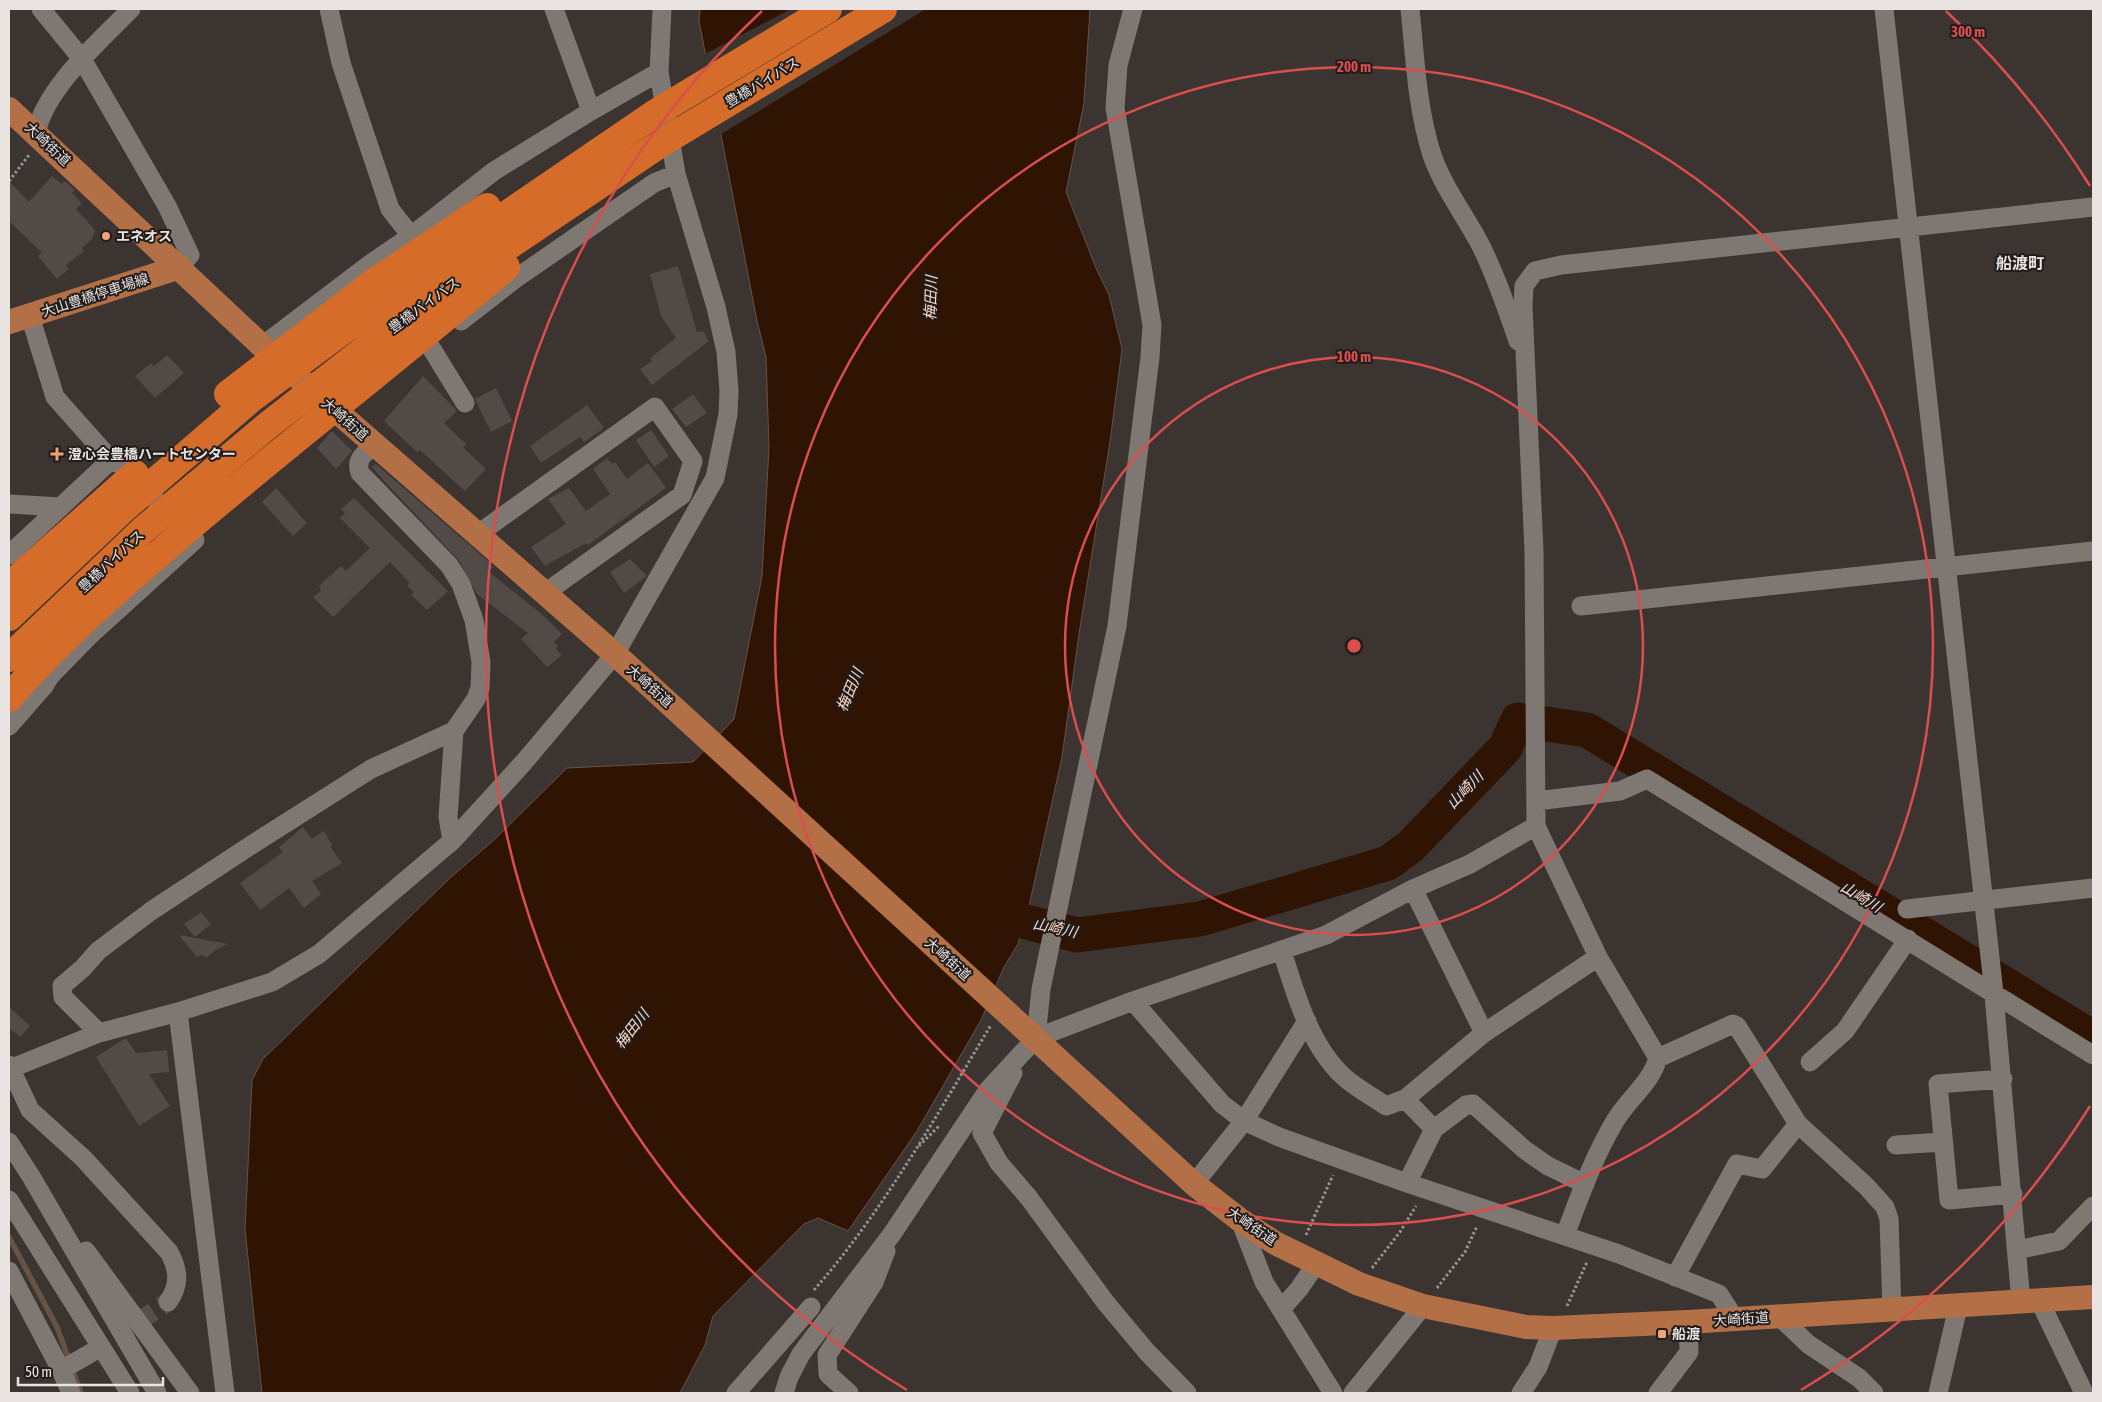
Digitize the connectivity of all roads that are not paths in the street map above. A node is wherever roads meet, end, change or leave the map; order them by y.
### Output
1 (42, 9) edge
2 (131, 9) edge
3 (329, 9) edge
4 (554, 9) edge
5 (662, 9) edge
6 (828, 9) edge
7 (883, 9) edge
8 (1133, 9) edge
9 (1410, 9) edge
10 (1884, 9) edge
11 (82, 59) junction
12 (659, 72) junction
13 (9, 109) edge
14 (591, 111) junction
15 (36, 132) junction
16 (676, 174) junction
17 (548, 184) junction
18 (584, 196) junction
19 (2093, 207) edge
20 (1909, 226) junction
21 (411, 236) junction
22 (180, 267) junction
23 (20, 319) edge
24 (262, 346) junction
25 (430, 346) junction
26 (1526, 364) junction
27 (465, 403) dead end
28 (341, 415) junction
29 (375, 444) junction
30 (111, 460) junction
31 (9, 504) edge
32 (61, 507) junction
33 (478, 534) junction
34 (193, 541) junction
35 (2093, 550) edge
36 (9, 555) edge
37 (1948, 567) junction
38 (9, 586) edge
39 (545, 593) junction
40 (1580, 606) dead end
41 (9, 618) edge
42 (9, 658) edge
43 (621, 659) junction
44 (9, 698) edge
45 (9, 726) edge
46 (454, 731) junction
47 (1536, 801) junction
48 (1536, 826) junction
49 (452, 841) junction
50 (2093, 888) edge
51 (1413, 889) junction
52 (1984, 899) junction
53 (1907, 909) dead end
54 (1908, 938) junction
55 (1282, 950) junction
56 (1598, 957) junction
57 (1993, 988) junction
58 (1133, 1002) junction
59 (178, 1012) junction
60 (1307, 1021) junction
61 (98, 1033) junction
62 (1484, 1033) junction
63 (1031, 1043) junction
64 (2093, 1055) edge
65 (1658, 1058) junction
66 (1810, 1062) dead end
67 (10, 1066) edge
68 (2003, 1078) junction
69 (1405, 1099) junction
70 (1244, 1122) junction
71 (1798, 1124) junction
72 (1434, 1129) junction
73 (9, 1142) edge
74 (1943, 1142) junction
75 (1896, 1145) dead end
76 (32, 1178) junction
77 (1407, 1183) junction
78 (1194, 1184) junction
79 (1585, 1184) junction
80 (2013, 1194) junction
81 (9, 1200) edge
82 (2093, 1206) edge
83 (1240, 1220) junction
84 (892, 1234) junction
85 (1565, 1235) junction
86 (2018, 1250) junction
87 (1307, 1259) junction
88 (9, 1271) edge
89 (1675, 1277) junction
90 (2093, 1298) edge
91 (2030, 1301) junction
92 (168, 1302) tunnel mouth
93 (1423, 1306) junction
94 (811, 1307) road end
95 (1958, 1307) junction
96 (1282, 1308) junction
97 (1892, 1311) junction
98 (1780, 1317) junction
99 (1735, 1319) junction
100 (1688, 1322) junction
101 (1553, 1328) junction
102 (86, 1357) tunnel mouth
103 (62, 1369) junction
104 (189, 1392) edge
105 (71, 1393) edge
106 (130, 1393) edge
107 (157, 1393) edge
108 (225, 1393) edge
109 (736, 1393) edge
110 (784, 1393) edge
111 (849, 1393) edge
112 (1187, 1393) edge
113 (1333, 1393) edge
114 (1353, 1393) edge
115 (1521, 1393) edge
116 (1658, 1393) edge
117 (1874, 1393) edge
118 (1938, 1393) edge
119 (2084, 1393) edge

1 - 11 street
2 - 11 street
3 - 21 street
4 - 14 street
5 - 12 street
6 - 17 highway, 豊橋バイパス
7 - 18 highway, 豊橋バイパス
8 - 63 street
9 - 26 street
10 - 20 street
11 - 15 street
11 - 22 street
12 - 14 street
12 - 16 street
13 - 15 main road, 大崎街道
14 - 21 street
15 - 22 main road, 大崎街道
16 - 25 street
16 - 43 street
17 - 38 highway
17 - 41 highway, 豊橋バイパス
18 - 42 highway, 豊橋バイパス
18 - 44 highway
19 - 20 street
20 - 26 street
20 - 37 street
21 - 24 street
22 - 23 main road, 大山豊橋停車場線
22 - 24 main road, 大崎街道
23 - 30 street
24 - 28 main road, 大崎街道
25 - 27 street
25 - 28 street
26 - 47 street
28 - 29 main road, 大崎街道
28 - 34 street
29 - 33 main road, 大崎街道
29 - 46 street
30 - 32 street
30 - 34 street
31 - 32 street
32 - 36 street
33 - 39 main road, 大崎街道
33 - 39 street
34 - 45 street
35 - 37 street
37 - 40 street
37 - 52 street
39 - 43 main road, 大崎街道
43 - 49 street
43 - 63 main road, 大崎街道
46 - 49 street
46 - 61 street
47 - 48 street
47 - 54 street
48 - 51 street
48 - 56 street
49 - 59 street
50 - 52 street
51 - 55 street
51 - 62 street
52 - 53 street
52 - 57 street
54 - 57 street
54 - 66 street
55 - 58 street
55 - 60 street
56 - 62 street
56 - 65 street
57 - 64 street
57 - 68 street
58 - 63 street
58 - 70 street
59 - 61 street
59 - 108 street
60 - 69 street
60 - 70 street
61 - 67 street
62 - 69 street
63 - 78 main road, 大崎街道
63 - 84 street
63 - 112 street
65 - 71 street
65 - 79 street
67 - 92 street
68 - 74 street
68 - 80 street
69 - 72 street
70 - 77 street
70 - 78 street
71 - 89 street
71 - 97 street
72 - 77 street
72 - 79 street
73 - 76 street
74 - 75 street
74 - 80 street
76 - 104 street
76 - 107 street
77 - 85 street
78 - 83 main road, 大崎街道
79 - 85 street
80 - 86 street
81 - 106 street
82 - 86 street
83 - 87 main road, 大崎街道
83 - 96 street
84 - 110 street
84 - 111 street
85 - 89 street
86 - 91 street
87 - 93 main road, 大崎街道
87 - 96 street
88 - 103 street
89 - 99 street
90 - 91 main road, 大崎街道
91 - 95 main road, 大崎街道
91 - 119 street
93 - 101 main road, 大崎街道
93 - 114 street
94 - 109 street
95 - 97 main road, 大崎街道
95 - 118 street
96 - 113 street
97 - 98 main road, 大崎街道
98 - 99 main road, 大崎街道
98 - 117 street
99 - 100 main road, 大崎街道
100 - 101 main road, 大崎街道
100 - 116 street
101 - 115 street
102 - 103 street
103 - 105 street

